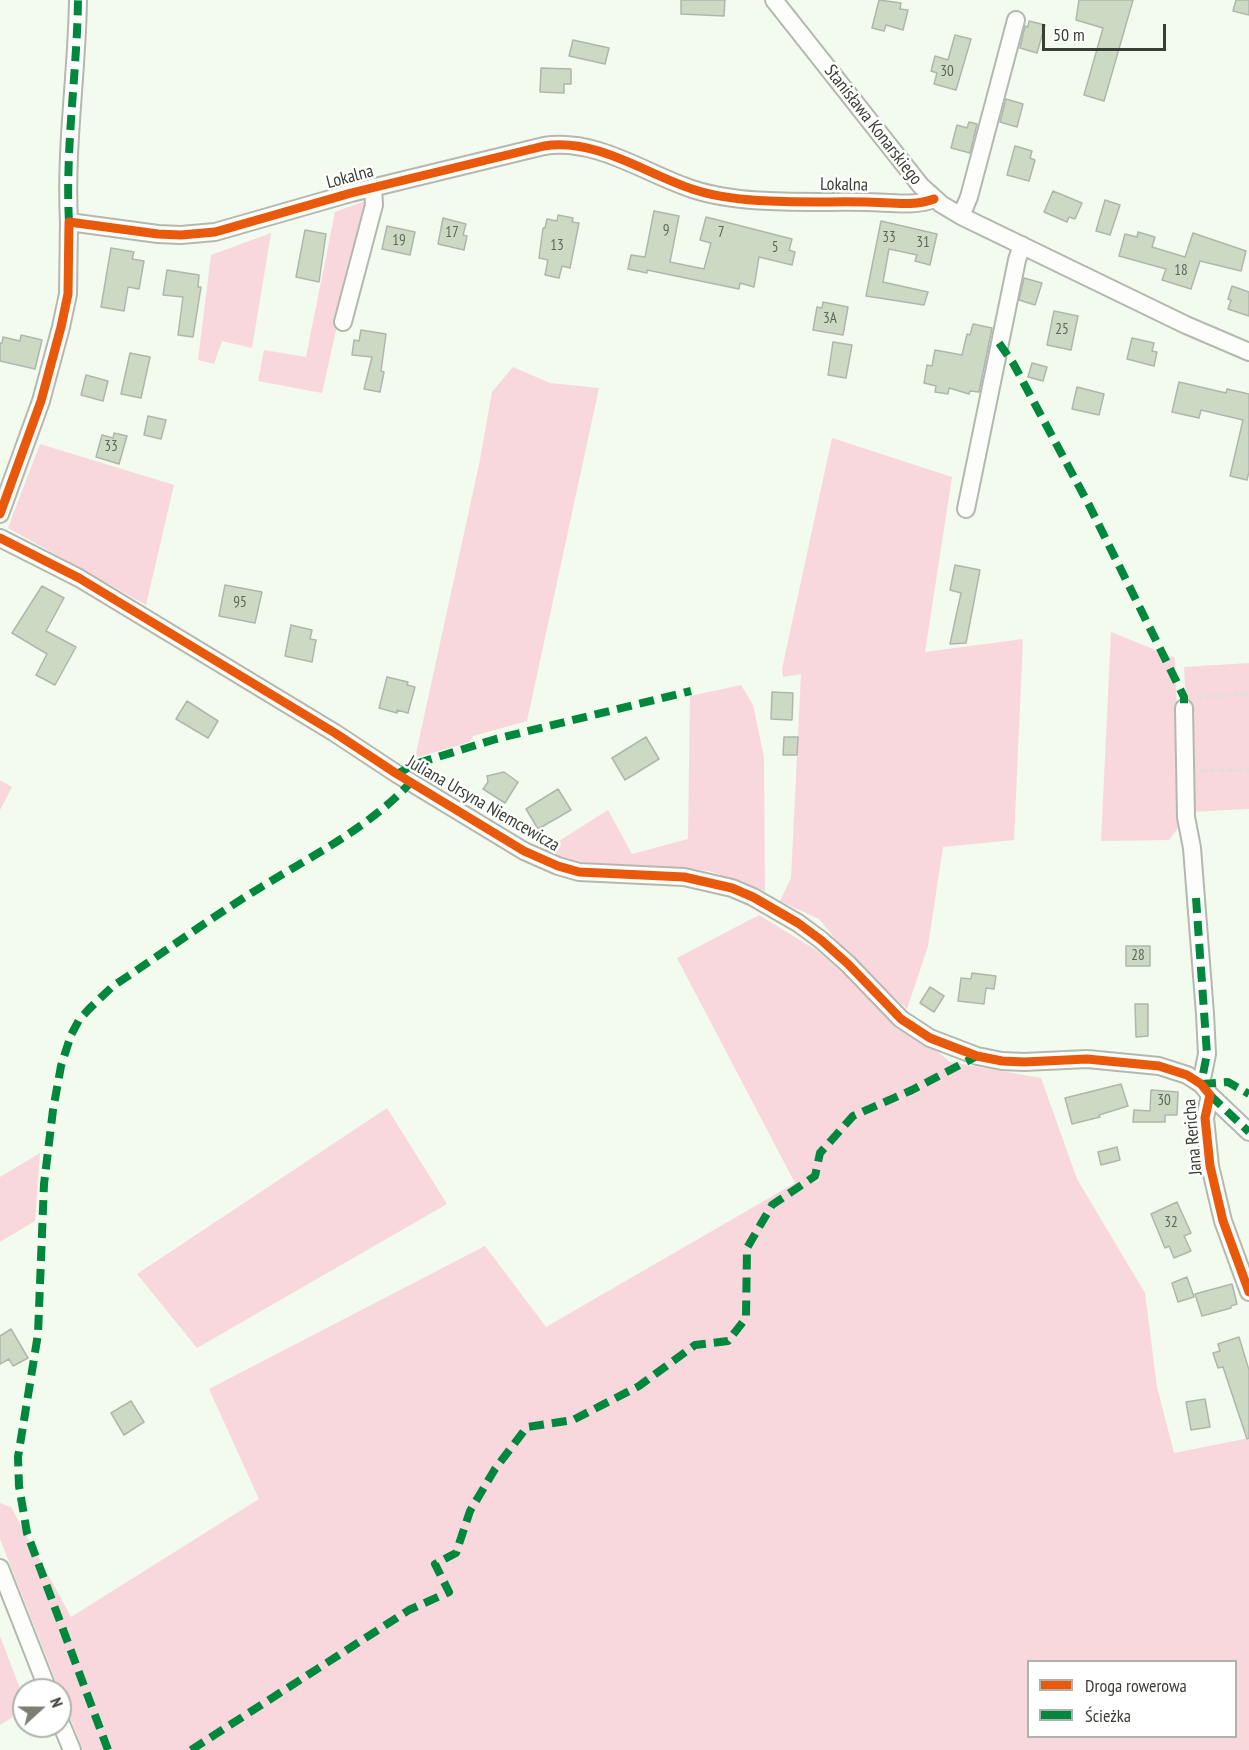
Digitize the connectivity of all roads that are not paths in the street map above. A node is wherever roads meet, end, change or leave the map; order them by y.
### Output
1 (78, 0) edge
2 (774, 0) edge
3 (1016, 20) dead end
4 (373, 187) junction
5 (934, 199) junction
6 (961, 216) junction
7 (69, 222) junction
8 (1022, 245) junction
9 (343, 322) dead end
10 (1249, 352) edge
11 (966, 509) dead end
12 (0, 514) edge
13 (0, 538) edge
14 (1189, 703) road end
15 (1205, 1090) junction
16 (1249, 1132) edge
17 (1249, 1292) edge
18 (0, 1568) edge
19 (43, 1678) edge

1 - 7 street
2 - 5 street, Stanisława Konarskiego
3 - 6 street
4 - 5 street, Lokalna
4 - 7 street, Lokalna
4 - 9 street
5 - 6 street, Stanisława Konarskiego
6 - 8 street, Stanisława Konarskiego
7 - 12 street
8 - 10 street, Stanisława Konarskiego
8 - 11 street
13 - 15 street, Juliana Ursyna Niemcewicza
14 - 15 street, Jana Rericha
15 - 16 street, Juliana Ursyna Niemcewicza
15 - 17 street, Jana Rericha
18 - 19 street

